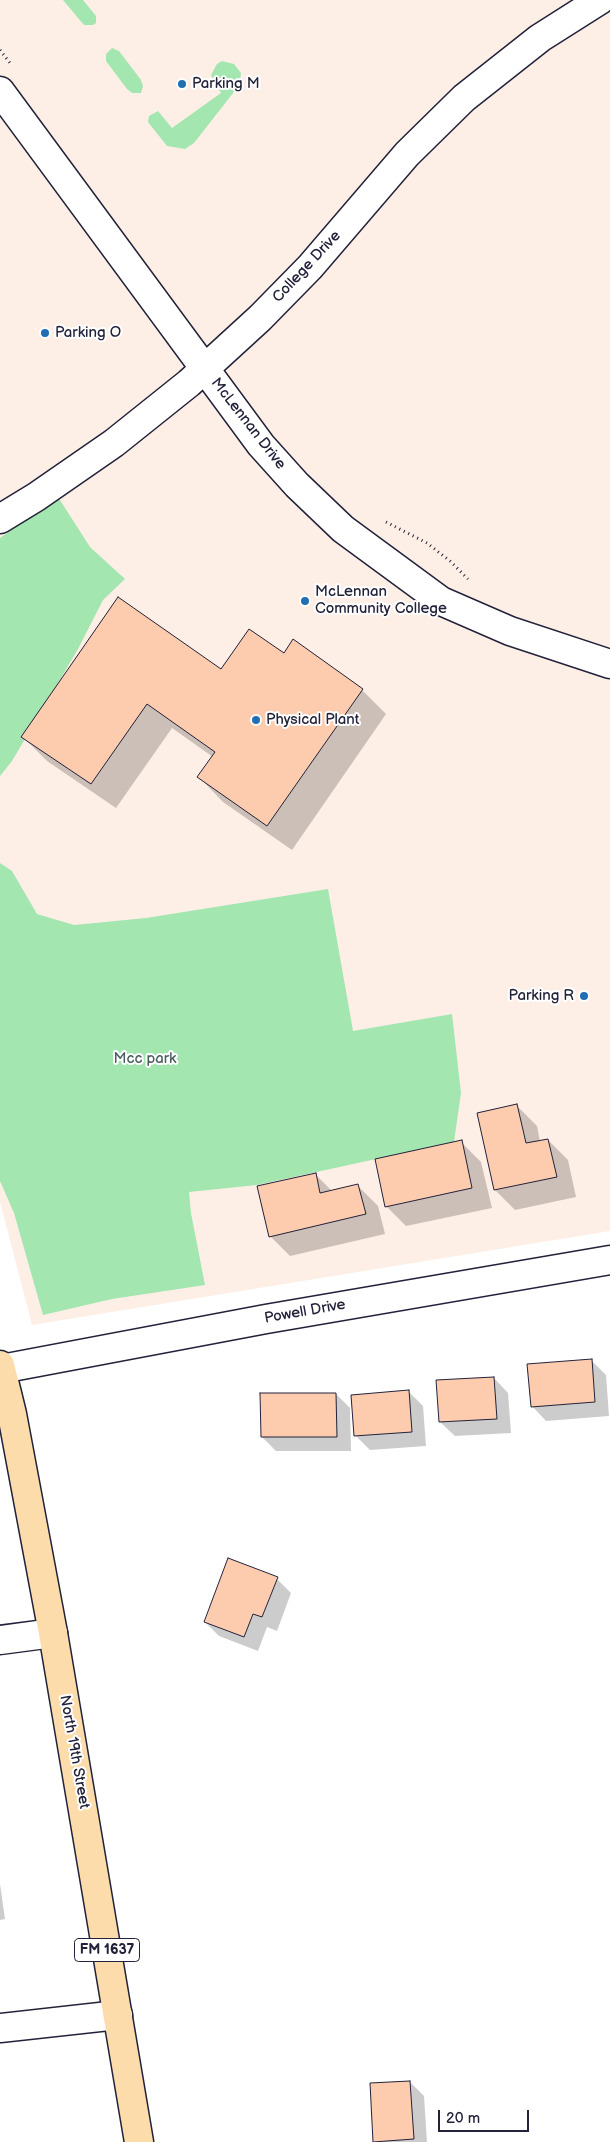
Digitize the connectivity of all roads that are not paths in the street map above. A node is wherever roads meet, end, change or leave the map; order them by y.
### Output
1 (600, 0) edge
2 (0, 91) edge
3 (205, 368) junction
4 (0, 519) edge
5 (610, 664) edge
6 (610, 1260) edge
7 (1, 1367) edge
8 (54, 1633) junction
9 (0, 1640) edge
10 (118, 2016) junction
11 (0, 2028) edge
12 (139, 2142) edge

1 - 3 street, College Drive
2 - 3 street, McLennan Drive
3 - 4 street, College Drive
3 - 5 street, McLennan Drive
6 - 7 street, Powell Drive
7 - 8 main road, North 19th Street / FM 1637
8 - 9 street
8 - 10 main road, North 19th Street / FM 1637
10 - 11 street
10 - 12 main road, North 19th Street / FM 1637

